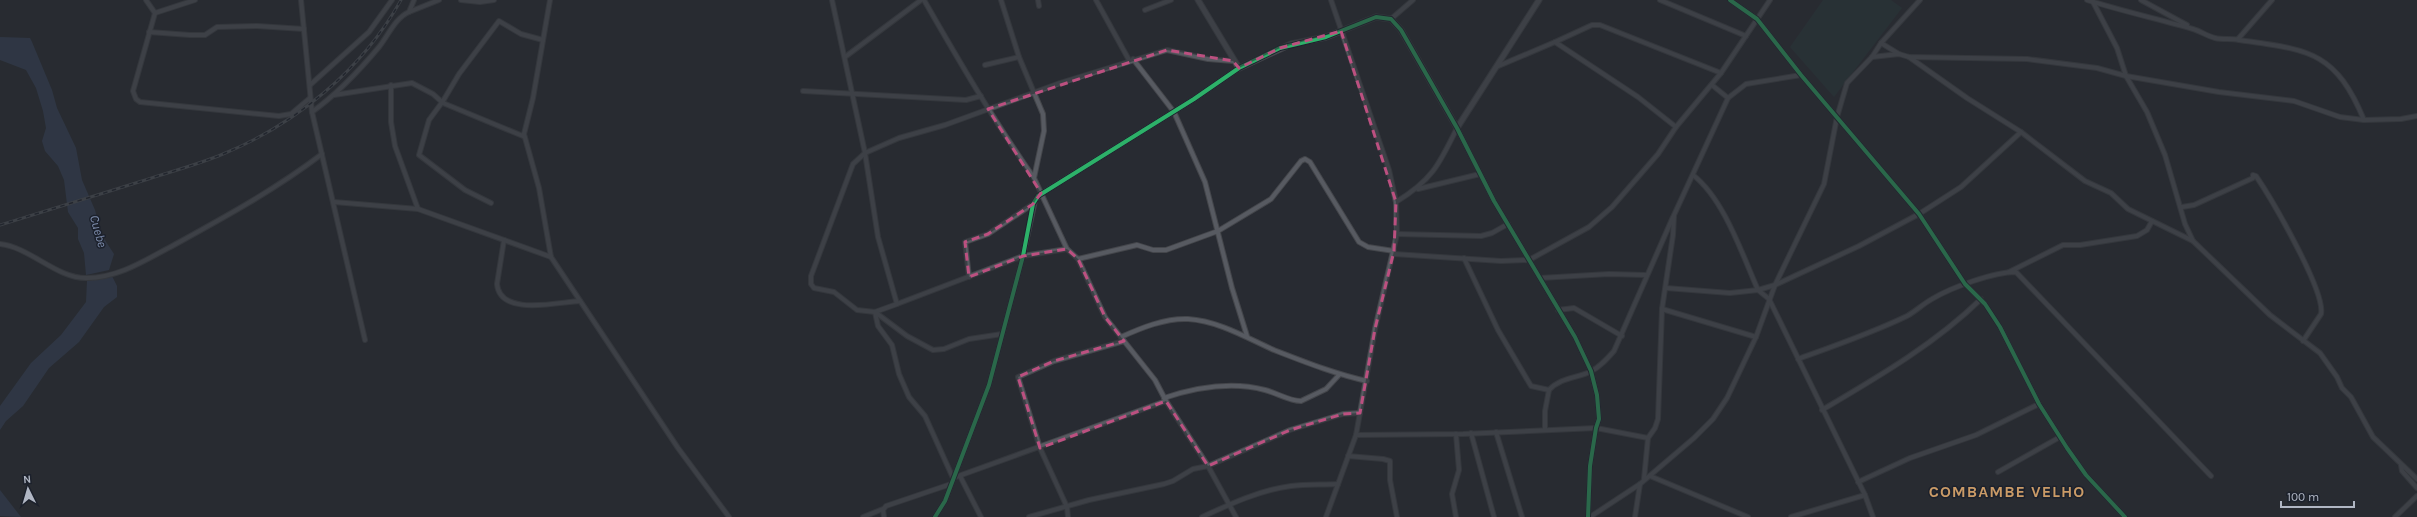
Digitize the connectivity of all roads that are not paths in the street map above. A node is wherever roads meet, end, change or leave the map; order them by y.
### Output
1 (146, 0) edge
2 (195, 0) edge
3 (301, 0) edge
4 (392, 0) edge
5 (414, 0) edge
6 (438, 0) edge
7 (461, 0) edge
8 (494, 0) edge
9 (550, 0) edge
10 (832, 0) edge
11 (921, 0) edge
12 (924, 0) edge
13 (1001, 0) edge
14 (1038, 0) edge
15 (1096, 0) edge
16 (1171, 0) edge
17 (1198, 0) edge
18 (1331, 0) edge
19 (1413, 0) edge
20 (1539, 0) edge
21 (1660, 0) edge
22 (1730, 0) edge
23 (1770, 0) edge
24 (1920, 0) edge
25 (2087, 0) edge
26 (2141, 0) edge
27 (2272, 0) edge
28 (2092, 1) edge
29 (1040, 6) dead end
30 (1145, 10) dead end
31 (408, 12) junction
32 (155, 13) junction
33 (1391, 19) junction
34 (1757, 19) junction
35 (304, 29) junction
36 (2195, 29) junction
37 (1341, 31) junction
38 (149, 32) junction
39 (1746, 36) junction
40 (2238, 39) junction
41 (543, 40) junction
42 (1554, 42) junction
43 (1881, 43) junction
44 (1899, 54) junction
45 (845, 57) junction
46 (1019, 57) junction
47 (1909, 57) junction
48 (1872, 58) junction
49 (1131, 60) junction
50 (1233, 61) junction
51 (985, 65) dead end
52 (1496, 67) junction
53 (1238, 68) junction
54 (1720, 73) junction
55 (1801, 75) junction
56 (2126, 76) junction
57 (310, 85) junction
58 (391, 85) junction
59 (1712, 85) junction
60 (802, 91) dead end
61 (853, 92) junction
62 (1034, 93) junction
63 (334, 96) junction
64 (981, 96) junction
65 (310, 98) junction
66 (1728, 98) junction
67 (443, 102) junction
68 (988, 109) junction
69 (312, 112) junction
70 (1174, 112) junction
71 (2417, 116) edge
72 (1837, 117) junction
73 (2364, 120) junction
74 (1676, 127) junction
75 (1457, 128) junction
76 (2021, 132) junction
77 (524, 134) junction
78 (865, 153) junction
79 (322, 154) junction
80 (1480, 174) junction
81 (1693, 175) junction
82 (1034, 178) junction
83 (1418, 189) junction
84 (1041, 194) junction
85 (334, 202) junction
86 (1396, 202) junction
87 (491, 204) dead end
88 (1033, 204) junction
89 (2182, 207) junction
90 (418, 209) junction
91 (1919, 214) junction
92 (1674, 215) junction
93 (2152, 221) junction
94 (1508, 224) junction
95 (1218, 231) junction
96 (1397, 234) junction
97 (504, 240) junction
98 (2193, 241) junction
99 (0, 244) edge
100 (1067, 249) junction
101 (1394, 253) junction
102 (1023, 256) junction
103 (551, 257) junction
104 (1464, 258) junction
105 (1078, 259) junction
106 (1529, 260) junction
107 (2009, 272) junction
108 (1646, 275) junction
109 (969, 277) junction
110 (1540, 278) junction
111 (1965, 284) junction
112 (1775, 285) junction
113 (1666, 288) junction
114 (1758, 290) junction
115 (1769, 299) junction
116 (1981, 299) junction
117 (580, 301) junction
118 (897, 304) junction
119 (1662, 308) junction
120 (1558, 310) junction
121 (875, 312) junction
122 (1002, 334) junction
123 (1247, 336) junction
124 (1622, 336) junction
125 (1121, 337) junction
126 (1756, 337) junction
127 (365, 340) dead end
128 (1124, 341) junction
129 (2303, 341) junction
130 (1798, 359) junction
131 (1590, 371) junction
132 (1339, 374) junction
133 (1367, 381) junction
134 (1549, 390) junction
135 (1165, 399) junction
136 (2039, 404) junction
137 (1822, 410) junction
138 (1360, 413) junction
139 (1596, 428) junction
140 (1545, 429) junction
141 (1496, 432) junction
142 (1456, 434) junction
143 (1471, 434) junction
144 (1356, 435) junction
145 (2060, 436) junction
146 (1648, 438) junction
147 (1040, 448) junction
148 (1348, 456) junction
149 (2401, 464) junction
150 (1208, 466) junction
151 (1998, 472) dead end
152 (960, 476) junction
153 (1650, 476) junction
154 (2211, 476) dead end
155 (953, 478) junction
156 (1644, 479) junction
157 (2417, 479) edge
158 (1858, 482) junction
159 (951, 484) junction
160 (1338, 484) junction
161 (1640, 484) junction
162 (2417, 488) edge
163 (1865, 495) junction
164 (2417, 496) edge
165 (1229, 504) junction
166 (1067, 507) junction
167 (883, 509) junction
168 (729, 517) edge
169 (863, 517) edge
170 (884, 517) edge
171 (935, 517) edge
172 (981, 517) edge
173 (1029, 517) edge
174 (1068, 517) edge
175 (1202, 517) edge
176 (1236, 517) edge
177 (1326, 517) edge
178 (1397, 517) edge
179 (1456, 517) edge
180 (1494, 517) edge
181 (1522, 517) edge
182 (1589, 517) edge
183 (1635, 517) edge
184 (1748, 517) edge
185 (1791, 517) edge
186 (1873, 517) edge
187 (2126, 517) edge
188 (2395, 517) edge

1 - 32 street
2 - 32 street
3 - 35 street
4 - 57 street
5 - 31 street
6 - 31 street
7 - 8 street
9 - 41 street
10 - 45 street
11 - 45 street
12 - 64 street
13 - 46 street
14 - 29 street
15 - 49 street
16 - 30 street
17 - 50 street
18 - 37 street
19 - 33 street
20 - 52 street
21 - 39 street
22 - 34 street
23 - 34 street
24 - 43 street
25 - 28 street
26 - 36 street
27 - 40 street
28 - 36 street
28 - 56 street
31 - 63 street
32 - 38 street
33 - 37 street
33 - 75 street
34 - 39 street
34 - 55 street
35 - 38 street
35 - 57 street
36 - 40 street
37 - 53 street
37 - 86 street
38 - 65 street
39 - 54 street
40 - 73 street
41 - 67 street
41 - 77 street
42 - 52 street
42 - 54 street
42 - 74 street
43 - 44 street
43 - 48 street
44 - 47 street
44 - 48 street
45 - 61 street
46 - 51 street
46 - 62 street
47 - 56 street
47 - 76 street
48 - 72 street
49 - 50 street
49 - 62 street
49 - 70 street
50 - 53 street
52 - 75 street
53 - 70 street
54 - 59 street
55 - 66 street
55 - 72 street
56 - 73 street
56 - 89 street
57 - 65 street
58 - 63 street
58 - 67 street
58 - 90 street
59 - 66 street
59 - 74 street
60 - 61 street
61 - 64 street
61 - 78 street
62 - 68 street
62 - 82 street
63 - 69 street
64 - 68 street
65 - 69 street
66 - 81 street
67 - 77 street
67 - 87 street
68 - 78 street
68 - 82 street
69 - 79 street
70 - 84 street
70 - 95 street
71 - 73 street
72 - 91 street
72 - 112 street
74 - 106 street
75 - 80 street
75 - 83 street
76 - 91 street
76 - 93 street
77 - 103 street
78 - 118 street
78 - 121 street
79 - 85 street
79 - 99 street
80 - 83 street
80 - 94 street
81 - 92 street
81 - 114 street
82 - 84 street
83 - 86 street
84 - 88 street
84 - 100 street
85 - 90 street
85 - 127 street
86 - 96 street
88 - 102 street
88 - 109 street
89 - 98 street
89 - 129 street
90 - 97 street
91 - 111 street
91 - 112 street
92 - 108 street
92 - 113 street
93 - 98 street
93 - 107 street
94 - 96 street
94 - 106 street
95 - 101 street
95 - 105 street
95 - 123 street
96 - 101 street
97 - 103 street
97 - 117 street
98 - 129 street
100 - 102 street
100 - 105 street
101 - 104 street
101 - 133 street
102 - 109 street
102 - 122 street
103 - 117 street
104 - 106 street
104 - 134 street
105 - 125 street
106 - 110 street
107 - 111 street
107 - 154 street
108 - 110 street
108 - 124 street
109 - 118 street
110 - 120 street
111 - 116 street
111 - 130 street
112 - 114 street
112 - 115 street
113 - 114 street
113 - 119 street
114 - 115 street
115 - 126 street
115 - 130 street
116 - 136 street
116 - 137 street
117 - 168 street
118 - 121 street
119 - 126 street
119 - 146 street
120 - 124 street
120 - 131 street
121 - 122 street
121 - 155 street
122 - 155 street
123 - 125 street
123 - 132 street
124 - 131 street
125 - 128 street
126 - 153 street
128 - 135 street
128 - 147 street
129 - 149 street
130 - 137 street
131 - 134 street
131 - 139 street
132 - 133 street
132 - 135 street
133 - 138 street
134 - 140 street
135 - 147 street
135 - 150 street
136 - 145 street
136 - 158 street
137 - 158 street
138 - 144 street
138 - 150 street
139 - 140 street
139 - 146 street
139 - 182 street
140 - 141 street
141 - 143 street
141 - 181 street
142 - 143 street
142 - 144 street
142 - 179 street
143 - 180 street
144 - 148 street
145 - 151 street
145 - 187 street
146 - 156 street
147 - 152 street
147 - 166 street
148 - 160 street
148 - 178 street
149 - 157 street
149 - 162 street
150 - 165 street
150 - 166 street
152 - 155 street
152 - 172 street
153 - 156 street
153 - 184 street
155 - 159 street
156 - 161 street
158 - 163 street
159 - 167 street
159 - 171 street
160 - 165 street
160 - 177 street
161 - 182 street
161 - 183 street
163 - 185 street
163 - 186 street
164 - 188 street
165 - 175 street
165 - 176 street
166 - 173 street
166 - 174 street
167 - 169 street
167 - 170 street

